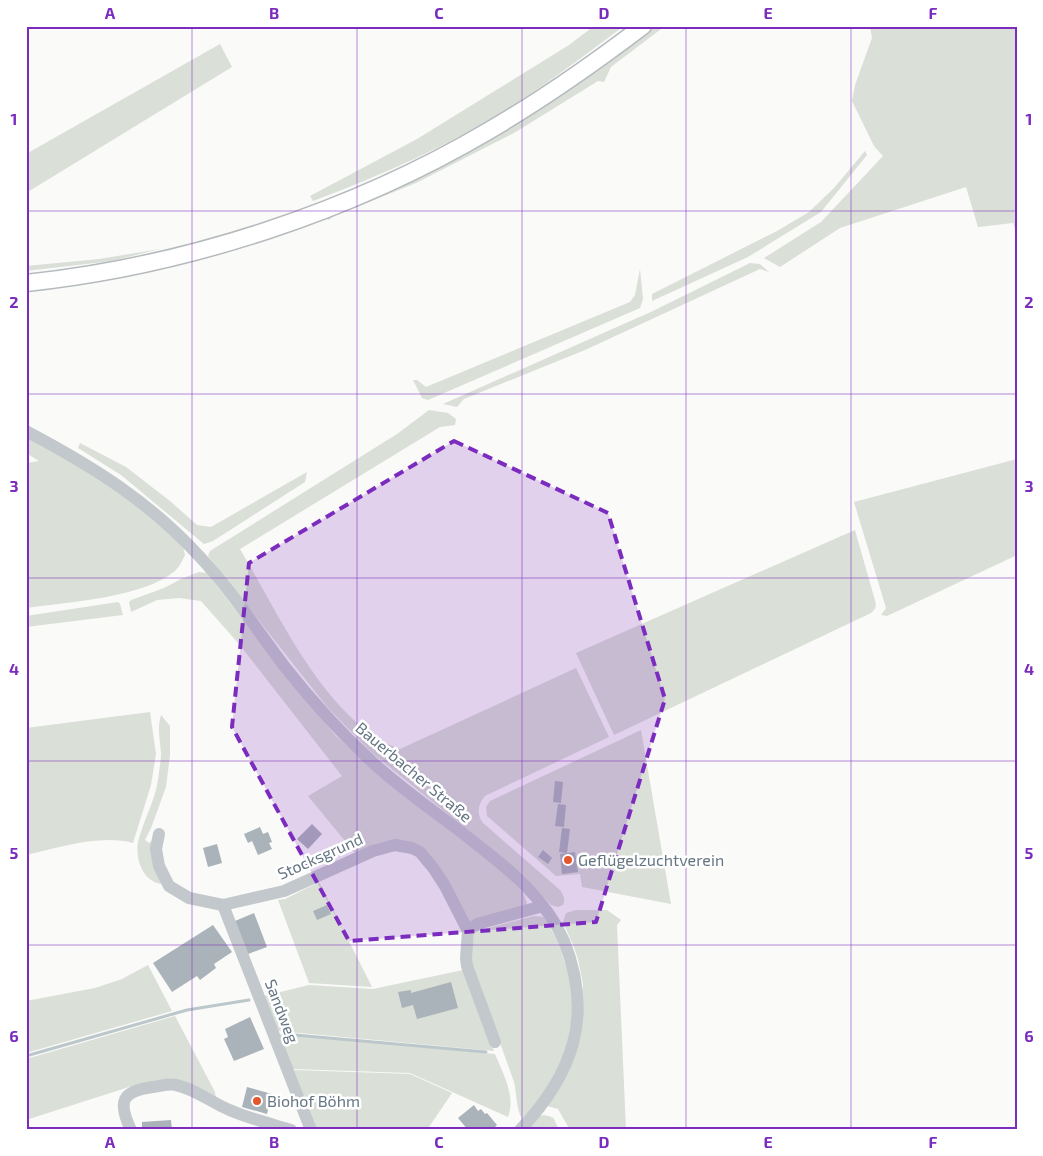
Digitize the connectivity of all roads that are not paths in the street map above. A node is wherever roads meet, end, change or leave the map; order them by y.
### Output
1 (642, 26) edge
2 (26, 283) edge
3 (26, 431) edge
4 (159, 834) dead end
5 (223, 905) junction
6 (543, 906) junction
7 (468, 931) junction
8 (495, 1042) dead end
9 (131, 1130) edge
10 (291, 1130) edge
11 (311, 1130) edge
12 (520, 1130) edge

1 - 2 main road
3 - 6 street, Bauerbacher Straße
4 - 5 street, Stocksgrund
5 - 7 street, Stocksgrund
5 - 11 street, Sandweg
6 - 7 street
6 - 12 street, Bauerbacher Straße
7 - 8 street
9 - 10 street

